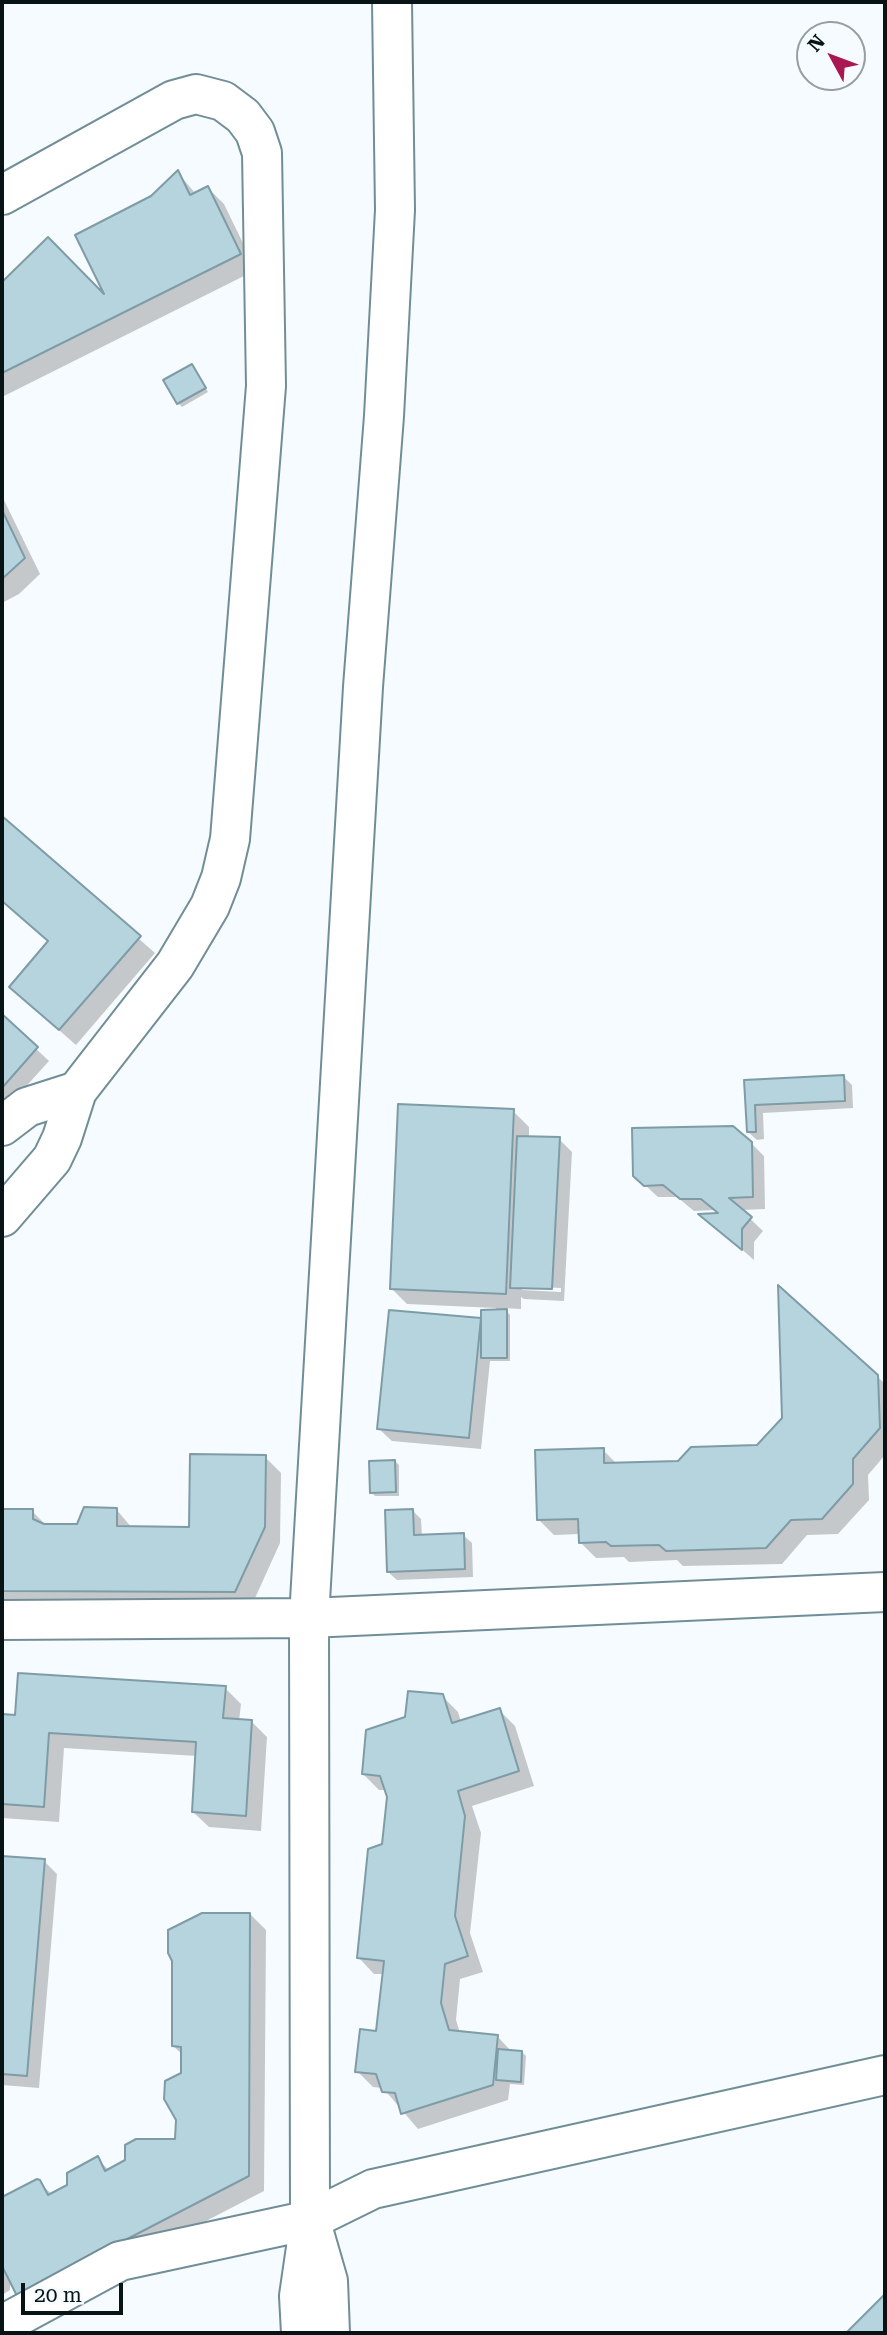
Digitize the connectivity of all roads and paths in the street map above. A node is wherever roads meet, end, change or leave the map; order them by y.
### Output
1 (392, 2) edge
2 (2, 195) edge
3 (77, 1091) junction
4 (2, 1126) edge
5 (2, 1217) edge
6 (885, 1592) edge
7 (309, 1618) junction
8 (2, 1620) edge
9 (885, 2076) edge
10 (310, 2220) junction
11 (2, 2325) edge
12 (301, 2333) edge
13 (330, 2333) edge

1 - 7 street
2 - 3 street
3 - 4 street
3 - 5 street
6 - 7 street
7 - 8 street
7 - 10 street
9 - 10 street
10 - 11 street
10 - 12 street
10 - 13 street

